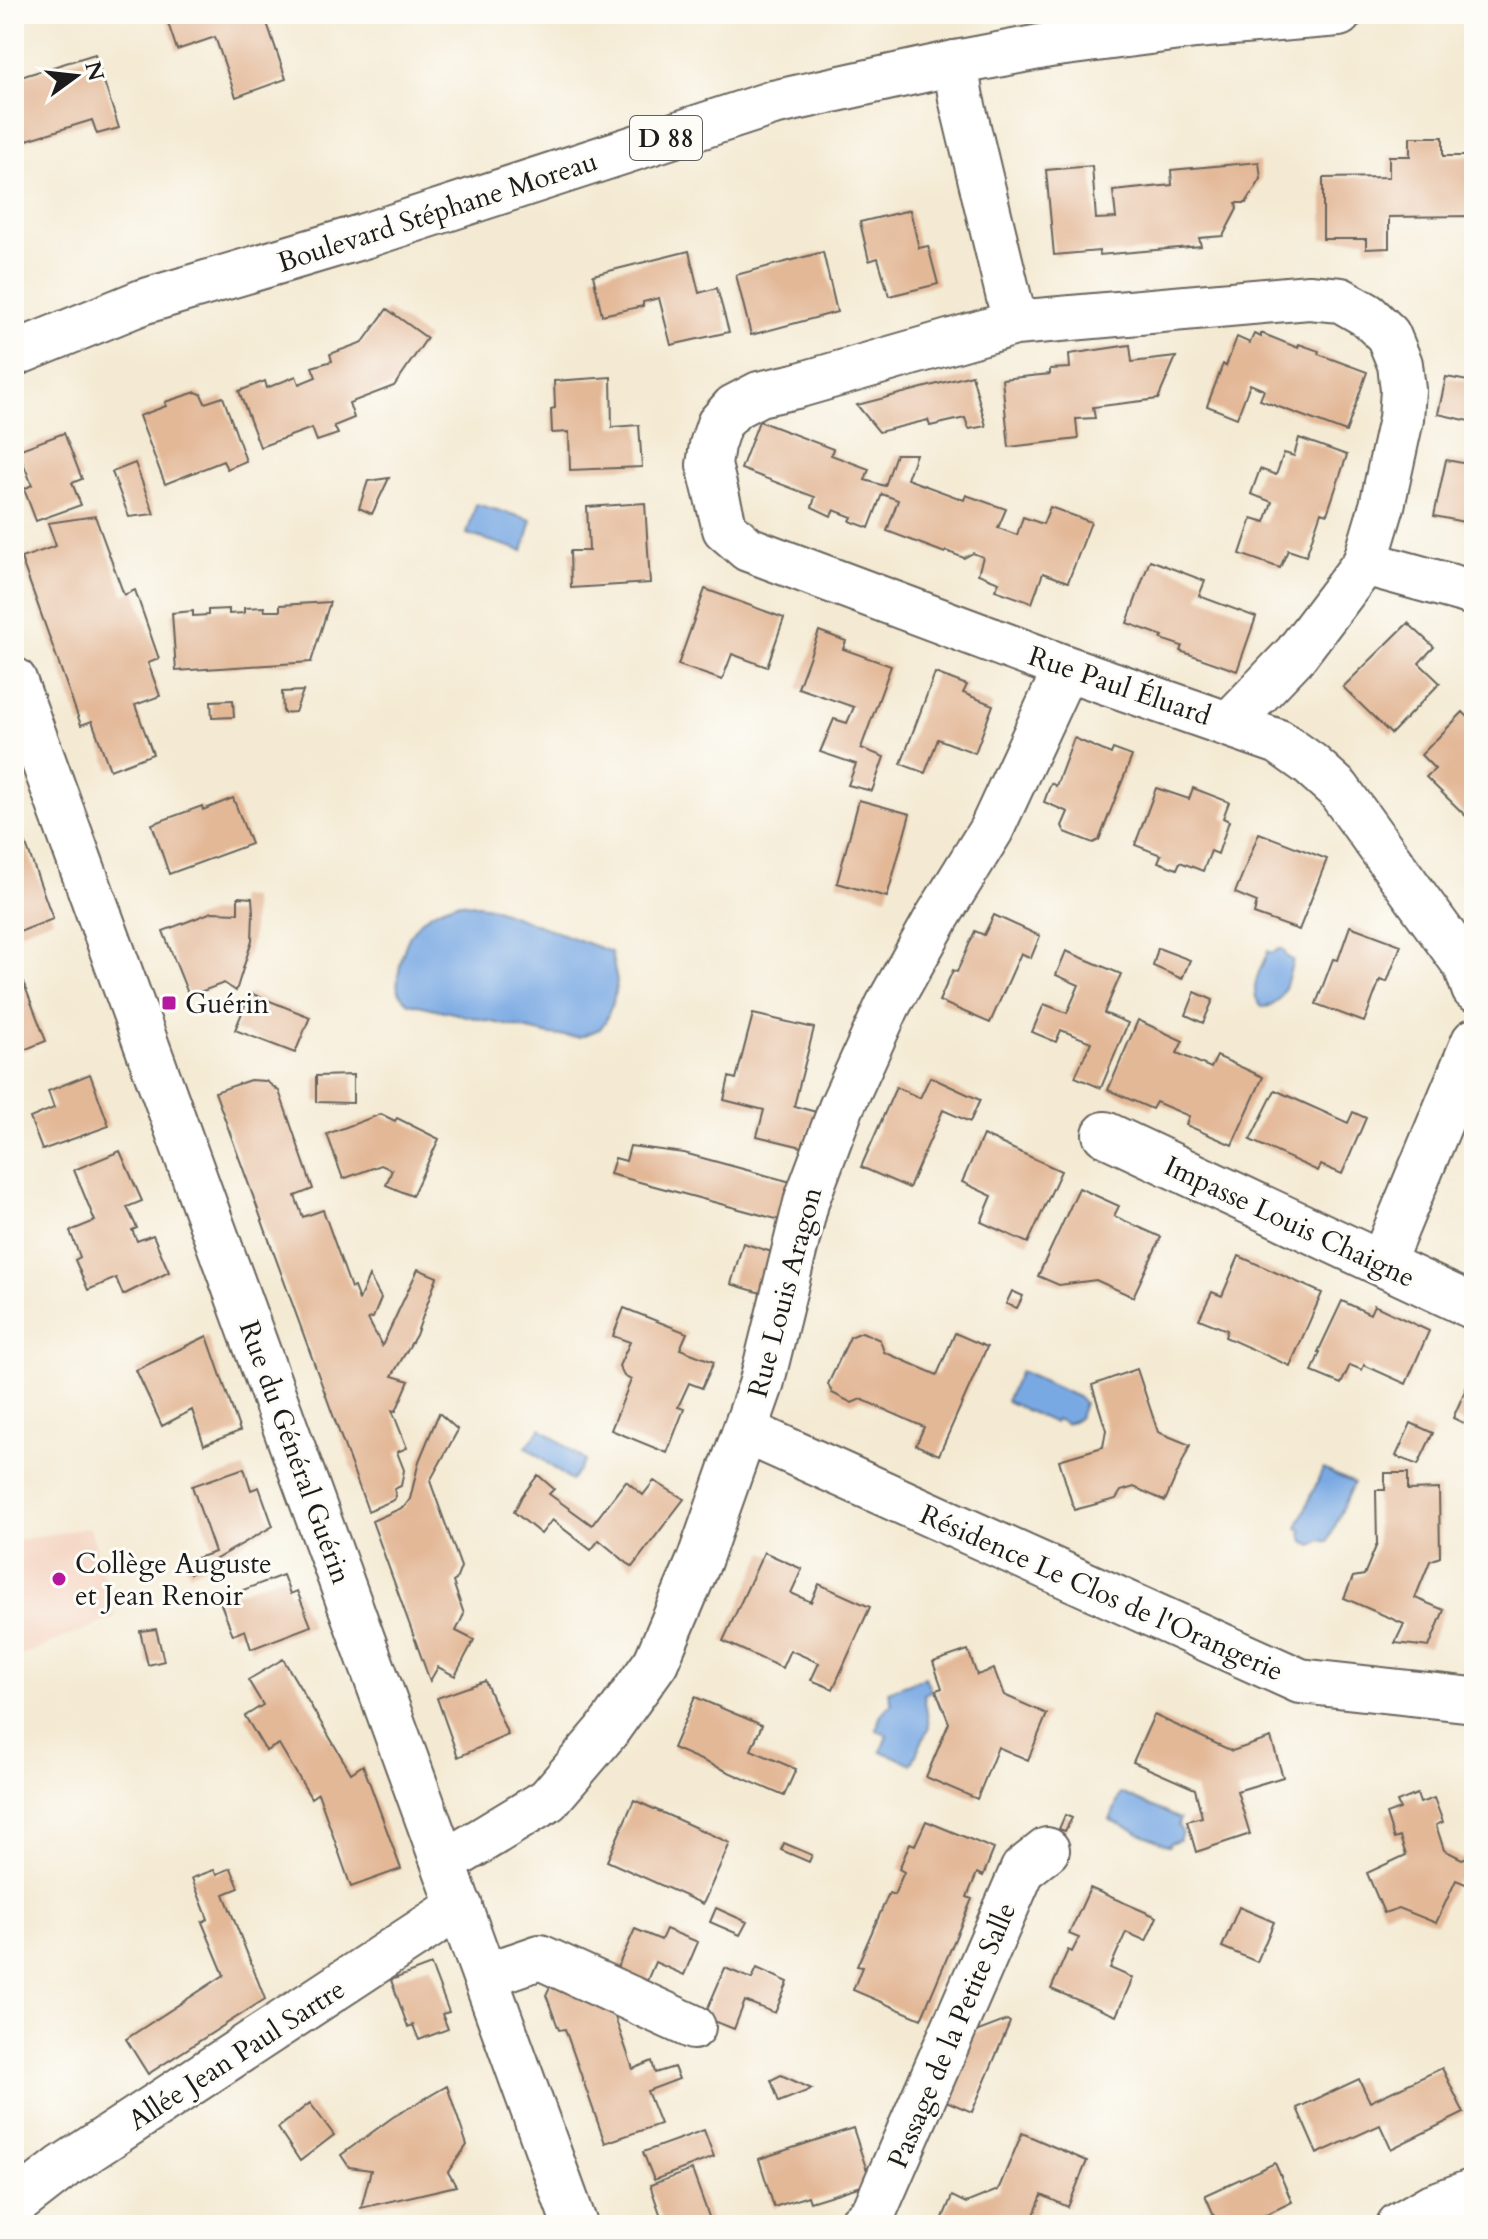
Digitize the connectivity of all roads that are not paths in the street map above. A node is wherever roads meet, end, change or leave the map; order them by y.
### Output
1 (1339, 14) edge
2 (955, 63) junction
3 (1015, 323) junction
4 (14, 354) edge
5 (1365, 563) junction
6 (1474, 593) edge
7 (1066, 668) junction
8 (14, 680) edge
9 (1230, 723) junction
10 (1474, 989) edge
11 (1474, 1041) edge
12 (1105, 1134) dead end
13 (1382, 1263) junction
14 (1474, 1307) edge
15 (745, 1431) junction
16 (1474, 1700) edge
17 (1047, 1850) dead end
18 (444, 1863) junction
19 (460, 1906) junction
20 (485, 1976) junction
21 (693, 2027) dead end
22 (1474, 2191) edge
23 (14, 2205) edge
24 (575, 2225) edge
25 (860, 2225) edge
26 (1399, 2225) edge

1 - 2 street, Boulevard Stéphane Moreau / D 88
2 - 3 street
2 - 4 street, Boulevard Stéphane Moreau / D 88
3 - 5 street, Rue Paul Éluard
3 - 7 street, Rue Paul Éluard
5 - 6 street
5 - 9 street, Rue Paul Éluard
7 - 9 street, Rue Paul Éluard
7 - 15 street, Rue Louis Aragon
8 - 18 street, Rue du Général Guérin
9 - 10 street
11 - 13 street
12 - 13 street, Impasse Louis Chaigne
13 - 14 street, Impasse Louis Chaigne
15 - 16 street, Résidence Le Clos de l'Orangerie
15 - 18 street, Rue Louis Aragon
17 - 25 street, Passage de la Petite Salle
18 - 19 street, Rue du Général Guérin
19 - 20 street, Rue du Général Guérin
19 - 23 street, Allée Jean Paul Sartre
20 - 21 street
20 - 24 street, Rue du Général Guérin
22 - 26 street

